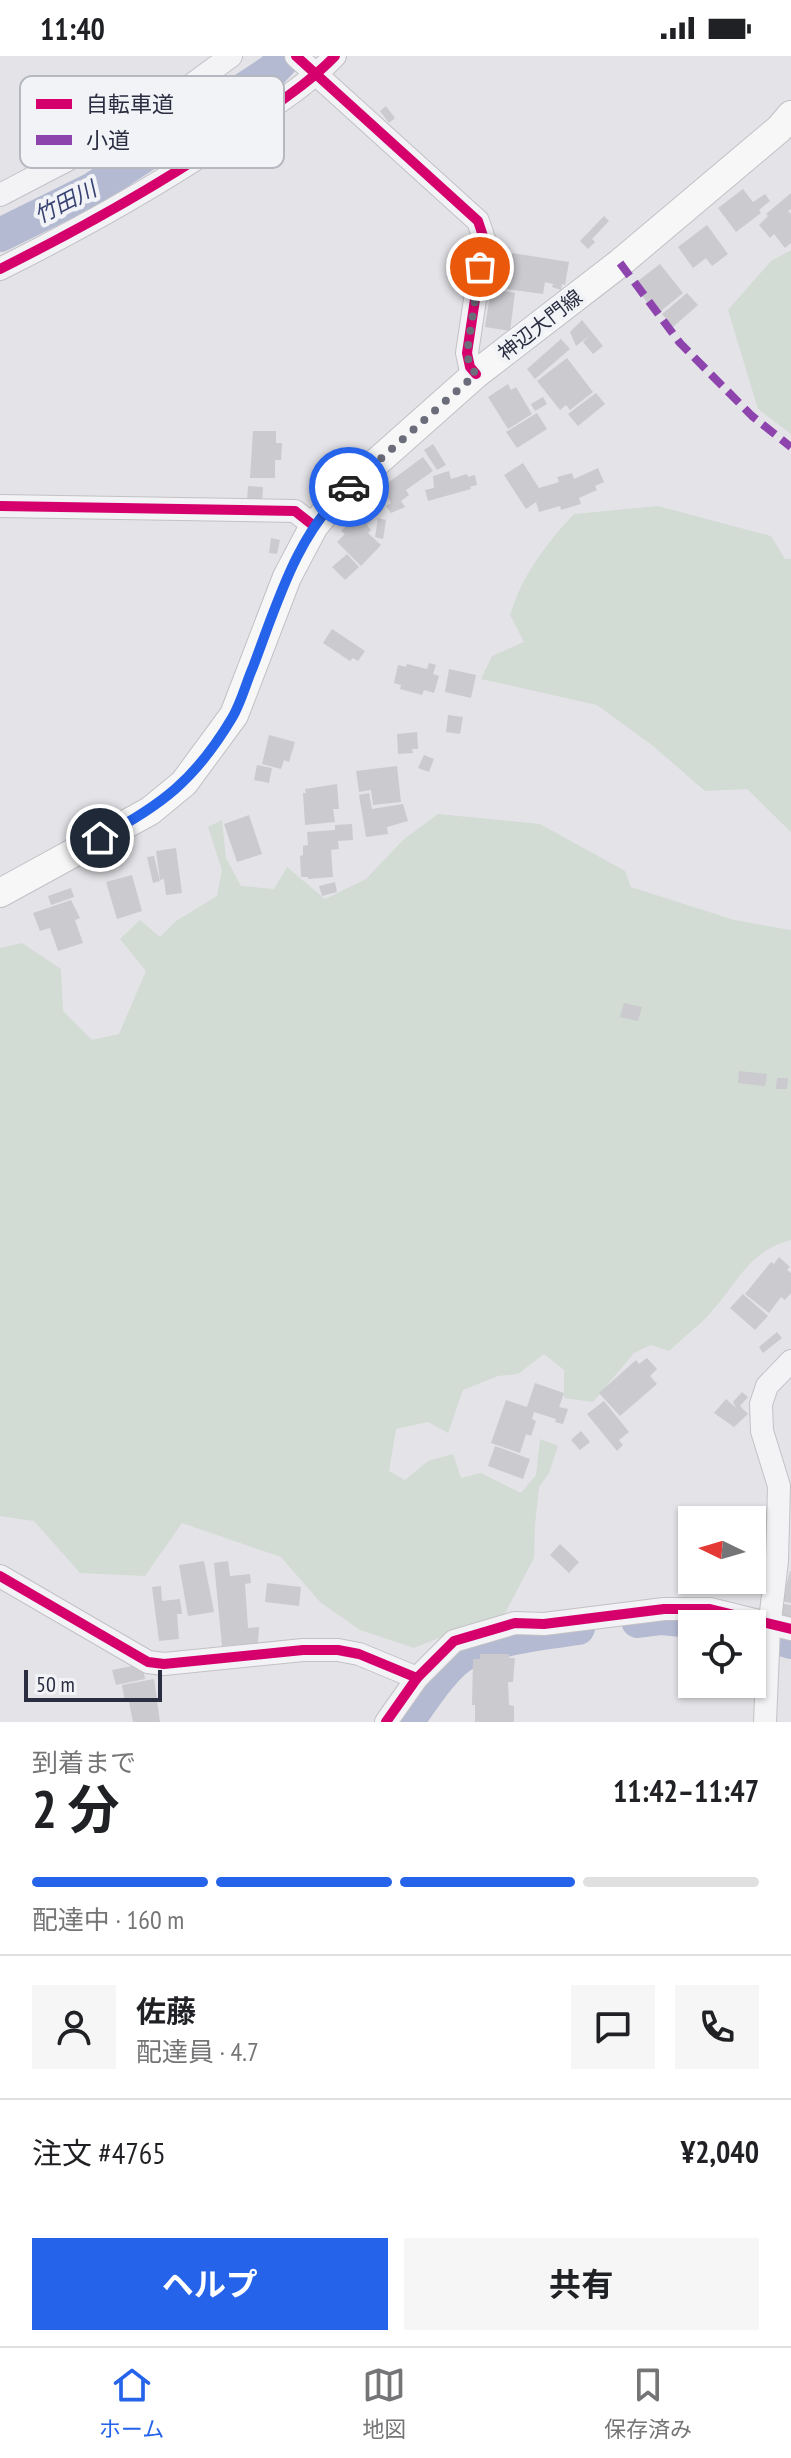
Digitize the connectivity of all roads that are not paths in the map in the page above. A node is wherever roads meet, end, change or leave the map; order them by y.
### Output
1 (231, 56) edge
2 (335, 56) edge
3 (307, 67) edge
4 (204, 76) edge
5 (284, 87) edge
6 (791, 115) edge
7 (52, 168) edge
8 (182, 168) edge
9 (0, 195) edge
10 (0, 269) edge
11 (476, 374) junction
12 (0, 506) edge
13 (314, 526) junction
14 (0, 893) edge
15 (791, 1361) edge
16 (0, 1576) edge
17 (775, 1631) edge
18 (417, 1678) junction
19 (386, 1722) edge
20 (765, 1722) edge

1 - 4 street
2 - 3 street
3 - 5 street
3 - 11 street
6 - 11 main road, 神辺大門線
7 - 9 street
8 - 10 street
11 - 13 main road, 神辺大門線
12 - 13 street
13 - 14 main road, 神辺大門線
15 - 17 street
16 - 18 street
17 - 18 street
17 - 20 street
18 - 19 street

